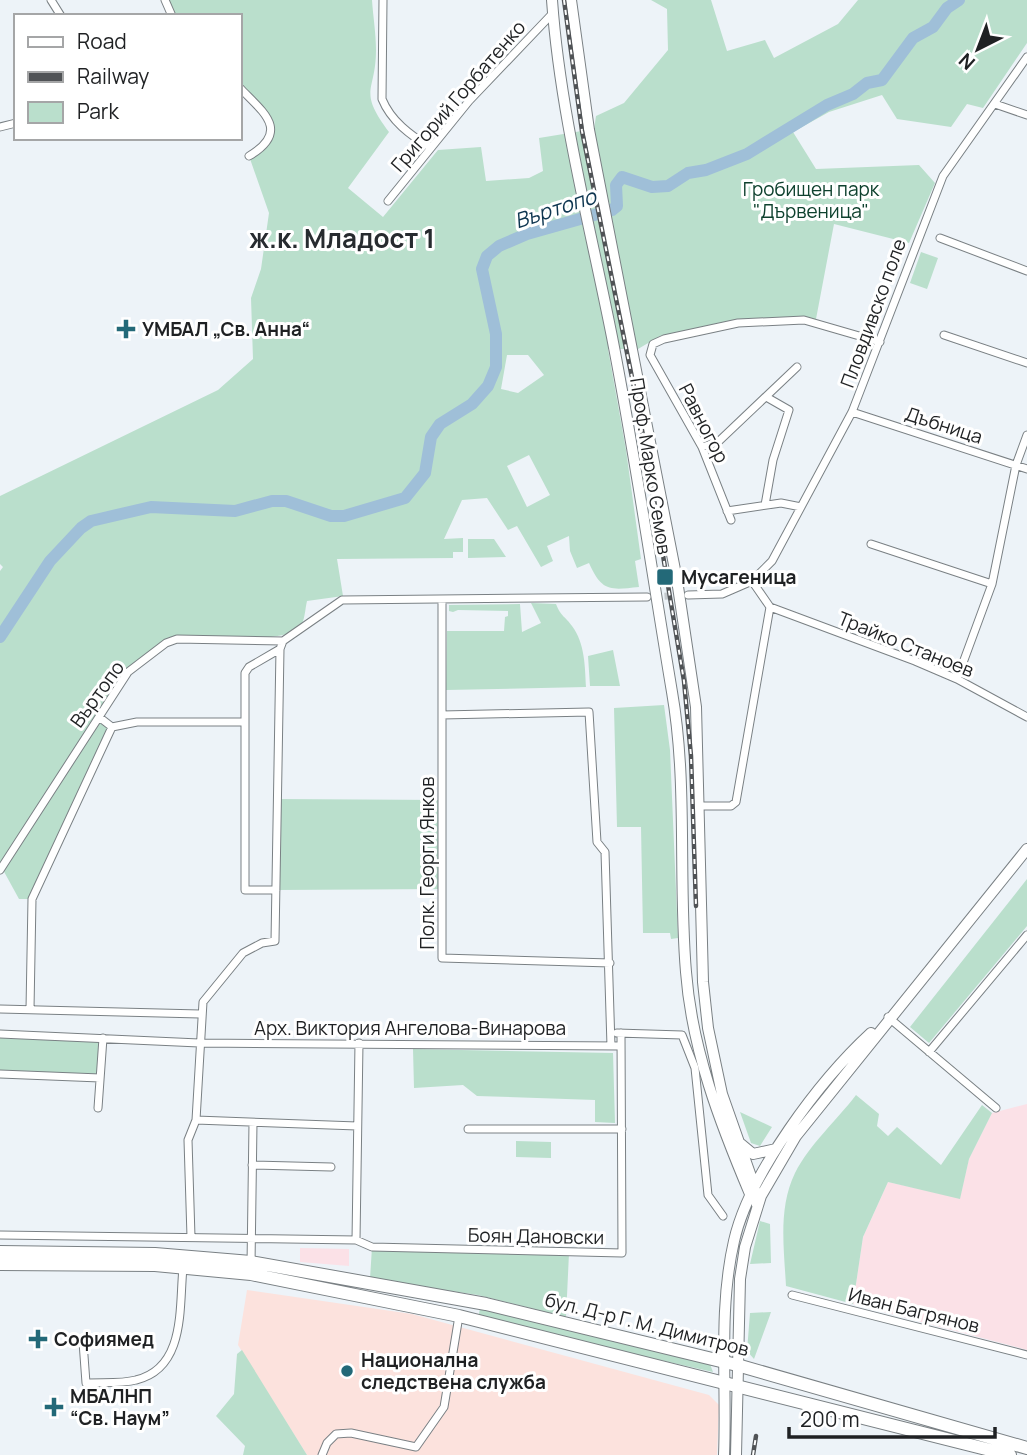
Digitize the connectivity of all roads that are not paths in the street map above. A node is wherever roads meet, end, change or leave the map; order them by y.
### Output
1 (383, 0) edge
2 (552, 0) edge
3 (571, 0) edge
4 (553, 13) junction
5 (1027, 57) edge
6 (242, 90) edge
7 (995, 104) junction
8 (1027, 115) edge
9 (431, 148) junction
10 (249, 156) dead end
11 (388, 201) dead end
12 (940, 238) dead end
13 (1027, 271) edge
14 (944, 335) dead end
15 (880, 342) junction
16 (1027, 363) edge
17 (797, 367) dead end
18 (768, 398) junction
19 (852, 412) junction
20 (1027, 435) edge
21 (702, 447) junction
22 (1016, 465) junction
23 (1027, 469) edge
24 (765, 505) junction
25 (801, 507) junction
26 (727, 511) junction
27 (731, 520) dead end
28 (872, 544) dead end
29 (752, 581) junction
30 (992, 584) junction
31 (688, 595) tunnel mouth
32 (647, 597) tunnel mouth
33 (442, 600) junction
34 (770, 607) junction
35 (281, 645) junction
36 (957, 679) junction
37 (442, 715) junction
38 (99, 717) junction
39 (1027, 717) edge
40 (245, 722) junction
41 (112, 727) junction
42 (701, 806) junction
43 (1027, 849) edge
44 (0, 870) edge
45 (275, 890) junction
46 (1027, 934) edge
47 (610, 963) junction
48 (687, 982) junction
49 (703, 982) junction
50 (0, 1009) edge
51 (30, 1009) junction
52 (200, 1014) junction
53 (888, 1017) junction
54 (611, 1033) junction
55 (621, 1033) junction
56 (0, 1034) edge
57 (103, 1038) junction
58 (199, 1043) junction
59 (359, 1043) junction
60 (611, 1046) junction
61 (621, 1046) junction
62 (929, 1052) junction
63 (0, 1074) edge
64 (100, 1078) junction
65 (97, 1108) dead end
66 (996, 1108) dead end
67 (196, 1120) junction
68 (253, 1123) junction
69 (358, 1126) junction
70 (468, 1129) dead end
71 (622, 1129) junction
72 (739, 1141) junction
73 (776, 1149) junction
74 (252, 1165) junction
75 (331, 1167) dead end
76 (756, 1195) junction
77 (723, 1216) dead end
78 (0, 1235) edge
79 (191, 1237) junction
80 (251, 1240) junction
81 (356, 1240) junction
82 (0, 1252) edge
83 (0, 1264) edge
84 (183, 1268) junction
85 (251, 1268) junction
86 (792, 1295) dead end
87 (459, 1316) junction
88 (101, 1338) dead end
89 (1027, 1355) edge
90 (731, 1363) junction
91 (732, 1384) junction
92 (1027, 1448) edge
93 (322, 1455) edge
94 (724, 1455) edge
95 (736, 1455) edge
96 (1010, 1455) edge

1 - 9 street
2 - 4 main road, Проф. Марко Семов
3 - 42 main road, Проф. Марко Семов
4 - 9 street, Григорий Горбатенко
4 - 48 main road, Проф. Марко Семов
5 - 7 street, Пловдивско поле
6 - 10 street
7 - 8 street
7 - 15 street, Пловдивско поле
9 - 11 street, Григорий Горбатенко
12 - 13 street
14 - 16 street
15 - 19 street, Пловдивско поле
15 - 21 street, Равногор
17 - 18 street
18 - 21 street
18 - 24 street
19 - 22 street, Дъбница
19 - 25 street, Пловдивско поле
20 - 22 street
21 - 26 street, Равногор
22 - 23 street, Дъбница
22 - 30 street
24 - 25 street
24 - 26 street
25 - 29 street, Пловдивско поле
26 - 27 street, Равногор
28 - 30 street
29 - 31 street, Пловдивско поле
29 - 34 street
30 - 36 street
32 - 33 street
33 - 35 street
33 - 37 street, Полк. Георги Янков
34 - 36 street, Трайко Станоев
34 - 42 street
35 - 38 street, Въртопо
35 - 40 street
35 - 45 street
36 - 39 street, Трайко Станоев
37 - 47 street
37 - 47 street, Полк. Георги Янков
38 - 41 street
38 - 44 street, Въртопо
40 - 41 street
40 - 45 street
41 - 51 street
42 - 49 main road, Проф. Марко Семов
43 - 53 main road
45 - 52 street
46 - 62 street
47 - 54 street
48 - 49 main road
48 - 76 main road, Проф. Марко Семов
49 - 72 main road, Проф. Марко Семов
50 - 51 street
51 - 52 street
52 - 58 street
53 - 62 street
53 - 73 main road
53 - 76 main road
54 - 55 street
54 - 60 street
55 - 61 street, Боян Дановски
55 - 77 street
56 - 57 street, Арх. Виктория Ангелова-Винарова
57 - 58 street, Арх. Виктория Ангелова-Винарова
57 - 64 street
58 - 59 street, Арх. Виктория Ангелова-Винарова
58 - 67 street
59 - 60 street, Арх. Виктория Ангелова-Винарова
59 - 69 street
60 - 61 street, Арх. Виктория Ангелова-Винарова
61 - 71 street, Боян Дановски
62 - 66 street
63 - 64 street
64 - 65 street
67 - 68 street
67 - 79 street
68 - 69 street
68 - 74 street
69 - 81 street
70 - 71 street
71 - 81 street, Боян Дановски
72 - 73 main road
72 - 76 main road, Проф. Марко Семов
73 - 76 main road
74 - 75 street
74 - 80 street
76 - 90 main road
78 - 79 street, Боян Дановски
79 - 80 street, Боян Дановски
80 - 81 street, Боян Дановски
80 - 85 street
82 - 85 main road, бул. Д-р Г. М. Димитров
83 - 84 main road, бул. Д-р Г. М. Димитров
84 - 85 main road, бул. Д-р Г. М. Димитров
84 - 88 street
85 - 87 main road, бул. Д-р Г. М. Димитров
85 - 90 main road, бул. Д-р Г. М. Димитров
86 - 89 street, Иван Багрянов
87 - 91 main road, бул. Д-р Г. М. Димитров
87 - 93 street
90 - 91 main road
90 - 92 main road, бул. Д-р Г. М. Димитров
91 - 94 main road
91 - 95 main road
91 - 96 main road, бул. Д-р Г. М. Димитров

